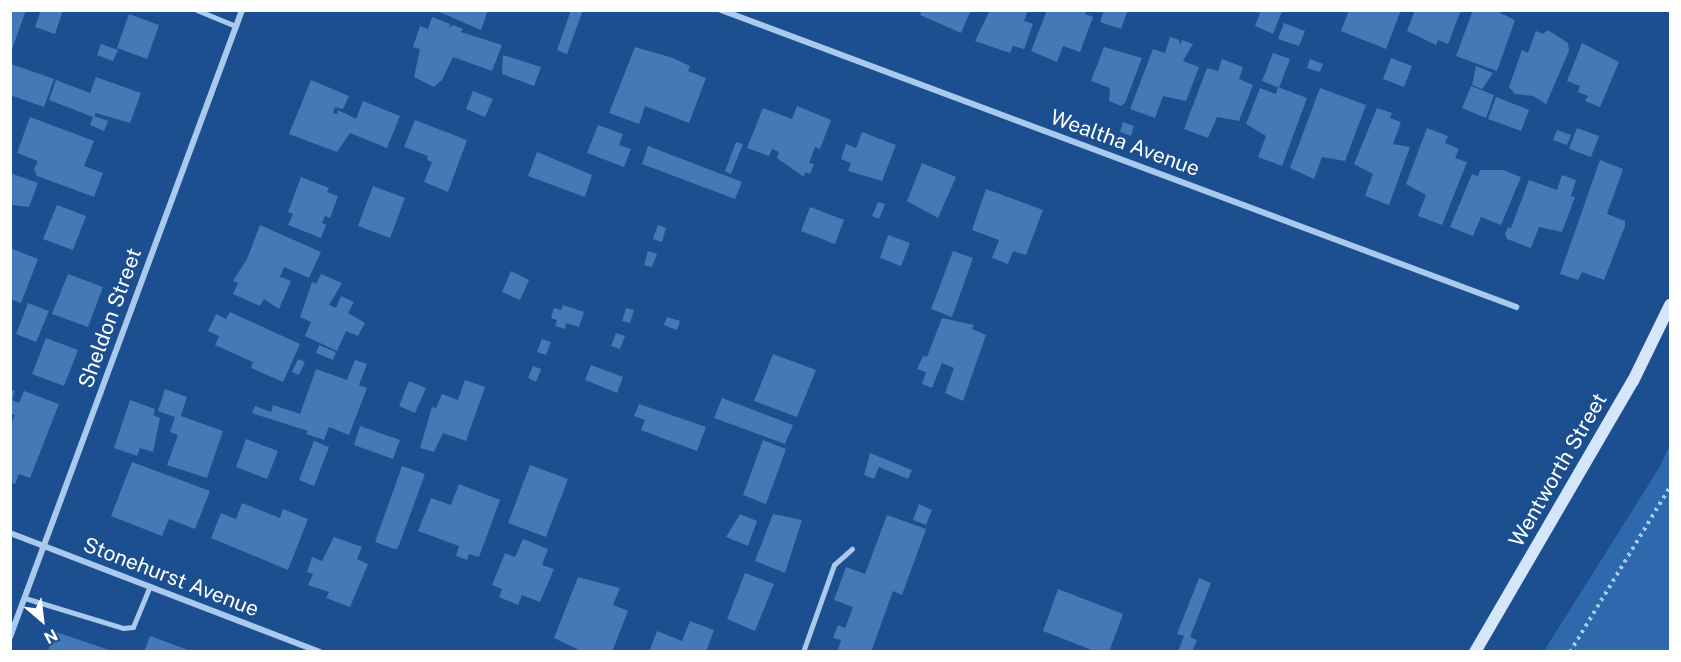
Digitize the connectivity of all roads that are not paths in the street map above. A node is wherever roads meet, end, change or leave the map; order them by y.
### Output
1 (197, 10) edge
2 (242, 10) edge
3 (721, 10) edge
4 (236, 26) junction
5 (1671, 305) edge
6 (1516, 307) dead end
7 (10, 533) edge
8 (44, 545) junction
9 (852, 549) dead end
10 (150, 586) junction
11 (25, 598) junction
12 (10, 637) edge
13 (320, 651) edge
14 (803, 651) edge
15 (1475, 651) edge

1 - 4 lane
2 - 4 street, Sheldon Street
3 - 6 street, Wealtha Avenue
4 - 8 street, Sheldon Street
5 - 15 main road, Wentworth Street
7 - 8 street, Stonehurst Avenue
8 - 10 street, Stonehurst Avenue
8 - 11 street, Sheldon Street
9 - 14 lane
10 - 11 lane
10 - 13 street, Stonehurst Avenue
11 - 12 street, Sheldon Street

